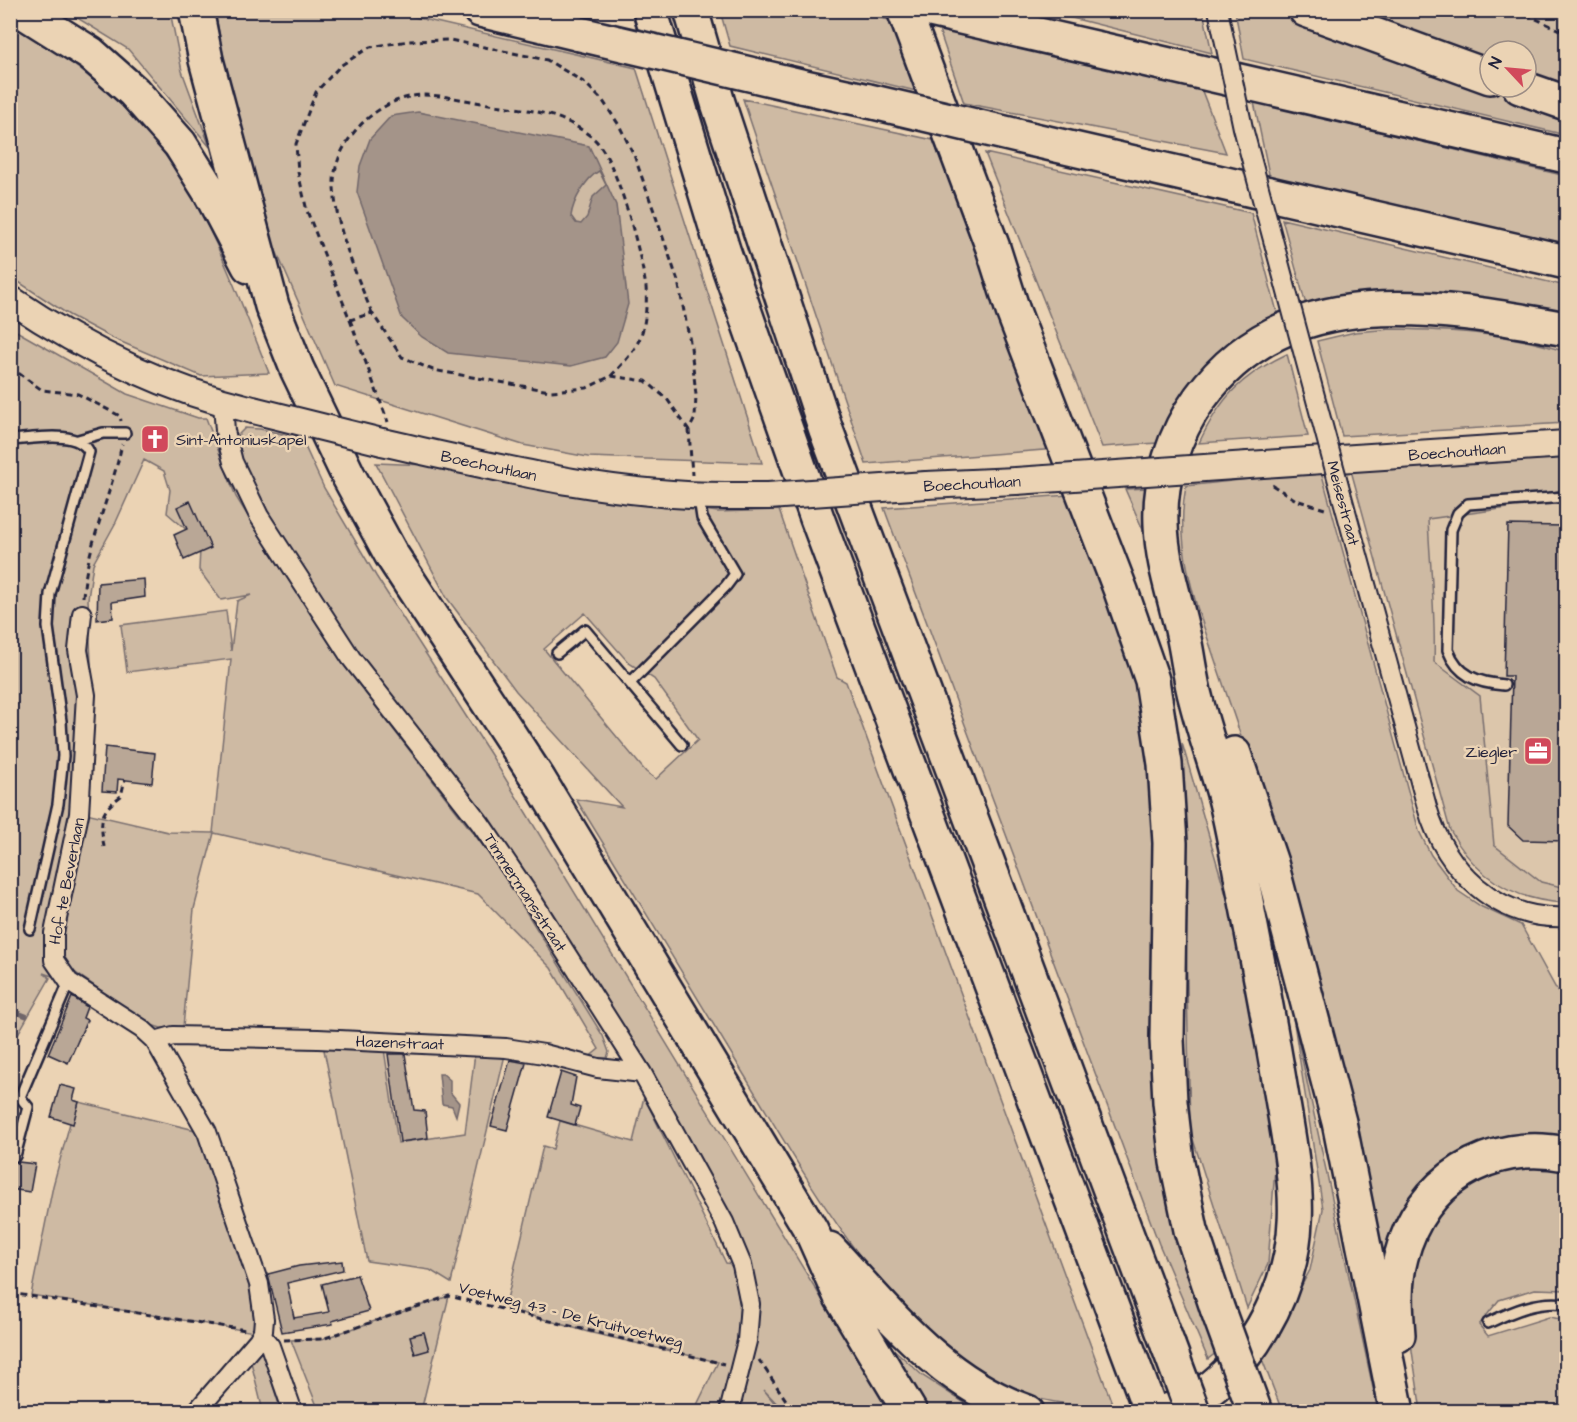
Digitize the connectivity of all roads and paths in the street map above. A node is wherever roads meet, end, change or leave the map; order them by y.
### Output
1 (21, 10) edge
2 (196, 10) edge
3 (480, 10) edge
4 (650, 10) edge
5 (691, 10) edge
6 (904, 10) edge
7 (930, 10) edge
8 (1218, 10) edge
9 (1306, 10) edge
10 (1517, 10) edge
11 (1566, 33) edge
12 (1478, 73) edge
13 (1538, 93) edge
14 (1566, 103) edge
15 (1566, 156) edge
16 (993, 248) junction
17 (1566, 262) edge
18 (10, 299) edge
19 (272, 306) junction
20 (372, 313) junction
21 (350, 320) junction
22 (1566, 329) edge
23 (10, 367) edge
24 (611, 376) junction
25 (223, 403) junction
26 (689, 430) junction
27 (125, 433) junction
28 (385, 434) junction
29 (10, 440) edge
30 (78, 440) junction
31 (1566, 444) edge
32 (1250, 465) junction
33 (695, 486) junction
34 (1566, 497) edge
35 (1347, 513) junction
36 (82, 614) joint
37 (1183, 631) junction
38 (557, 653) dead end
39 (630, 683) junction
40 (1504, 686) dead end
41 (1195, 698) junction
42 (682, 745) dead end
43 (125, 779) dead end
44 (104, 847) dead end
45 (1566, 917) edge
46 (30, 929) dead end
47 (69, 982) junction
48 (155, 1041) junction
49 (642, 1073) junction
50 (1566, 1154) edge
51 (15, 1156) dead end
52 (812, 1230) junction
53 (10, 1293) edge
54 (1566, 1304) edge
55 (1488, 1323) dead end
56 (261, 1335) junction
57 (747, 1341) junction
58 (741, 1368) junction
59 (195, 1412) edge
60 (292, 1412) edge
61 (729, 1412) edge
62 (794, 1412) edge
63 (910, 1412) edge
64 (1027, 1412) edge
65 (1150, 1412) edge
66 (1163, 1412) edge
67 (1193, 1412) edge
68 (1256, 1412) edge
69 (1397, 1412) edge
70 (1405, 1412) edge

1 - 19 highway
2 - 19 highway
3 - 17 highway, bridge
4 - 65 highway
5 - 67 highway, bridge
6 - 16 highway
7 - 15 highway
8 - 35 street, Meisestraat, bridge
9 - 12 highway
10 - 11 path
13 - 14 highway
16 - 41 highway
16 - 68 highway, bridge
18 - 25 main road
19 - 52 highway
20 - 21 path
20 - 24 path
20 - 24 path
21 - 26 path
21 - 28 path
22 - 37 highway
23 - 27 path
24 - 26 path
25 - 28 main road, Boechoutlaan, bridge
25 - 49 street, Timmermansstraat
26 - 33 path
27 - 30 lane
27 - 36 path
28 - 33 main road, Boechoutlaan
29 - 30 lane
30 - 46 lane
31 - 32 main road, Boechoutlaan
32 - 33 main road, Boechoutlaan, bridge
32 - 35 path
33 - 39 lane
34 - 40 lane
35 - 45 street, Meisestraat
36 - 47 street, Hof te Beverlaan
37 - 41 highway
37 - 69 highway
38 - 39 lane
39 - 42 lane
41 - 66 highway
43 - 44 path
47 - 48 street, Hof te Beverlaan
47 - 51 lane
48 - 49 street, Hazenstraat
48 - 56 street, Hof te Beverlaan
49 - 57 street, Timmermansstraat
50 - 70 highway
52 - 63 highway
52 - 64 highway
53 - 56 path, Voetweg 43 - De Kruitvoetweg
54 - 55 lane
56 - 58 path, Voetweg 43 - De Kruitvoetweg
56 - 59 street
56 - 60 street
57 - 58 street, Timmermansstraat
57 - 62 path
58 - 61 street, Timmermansstraat

